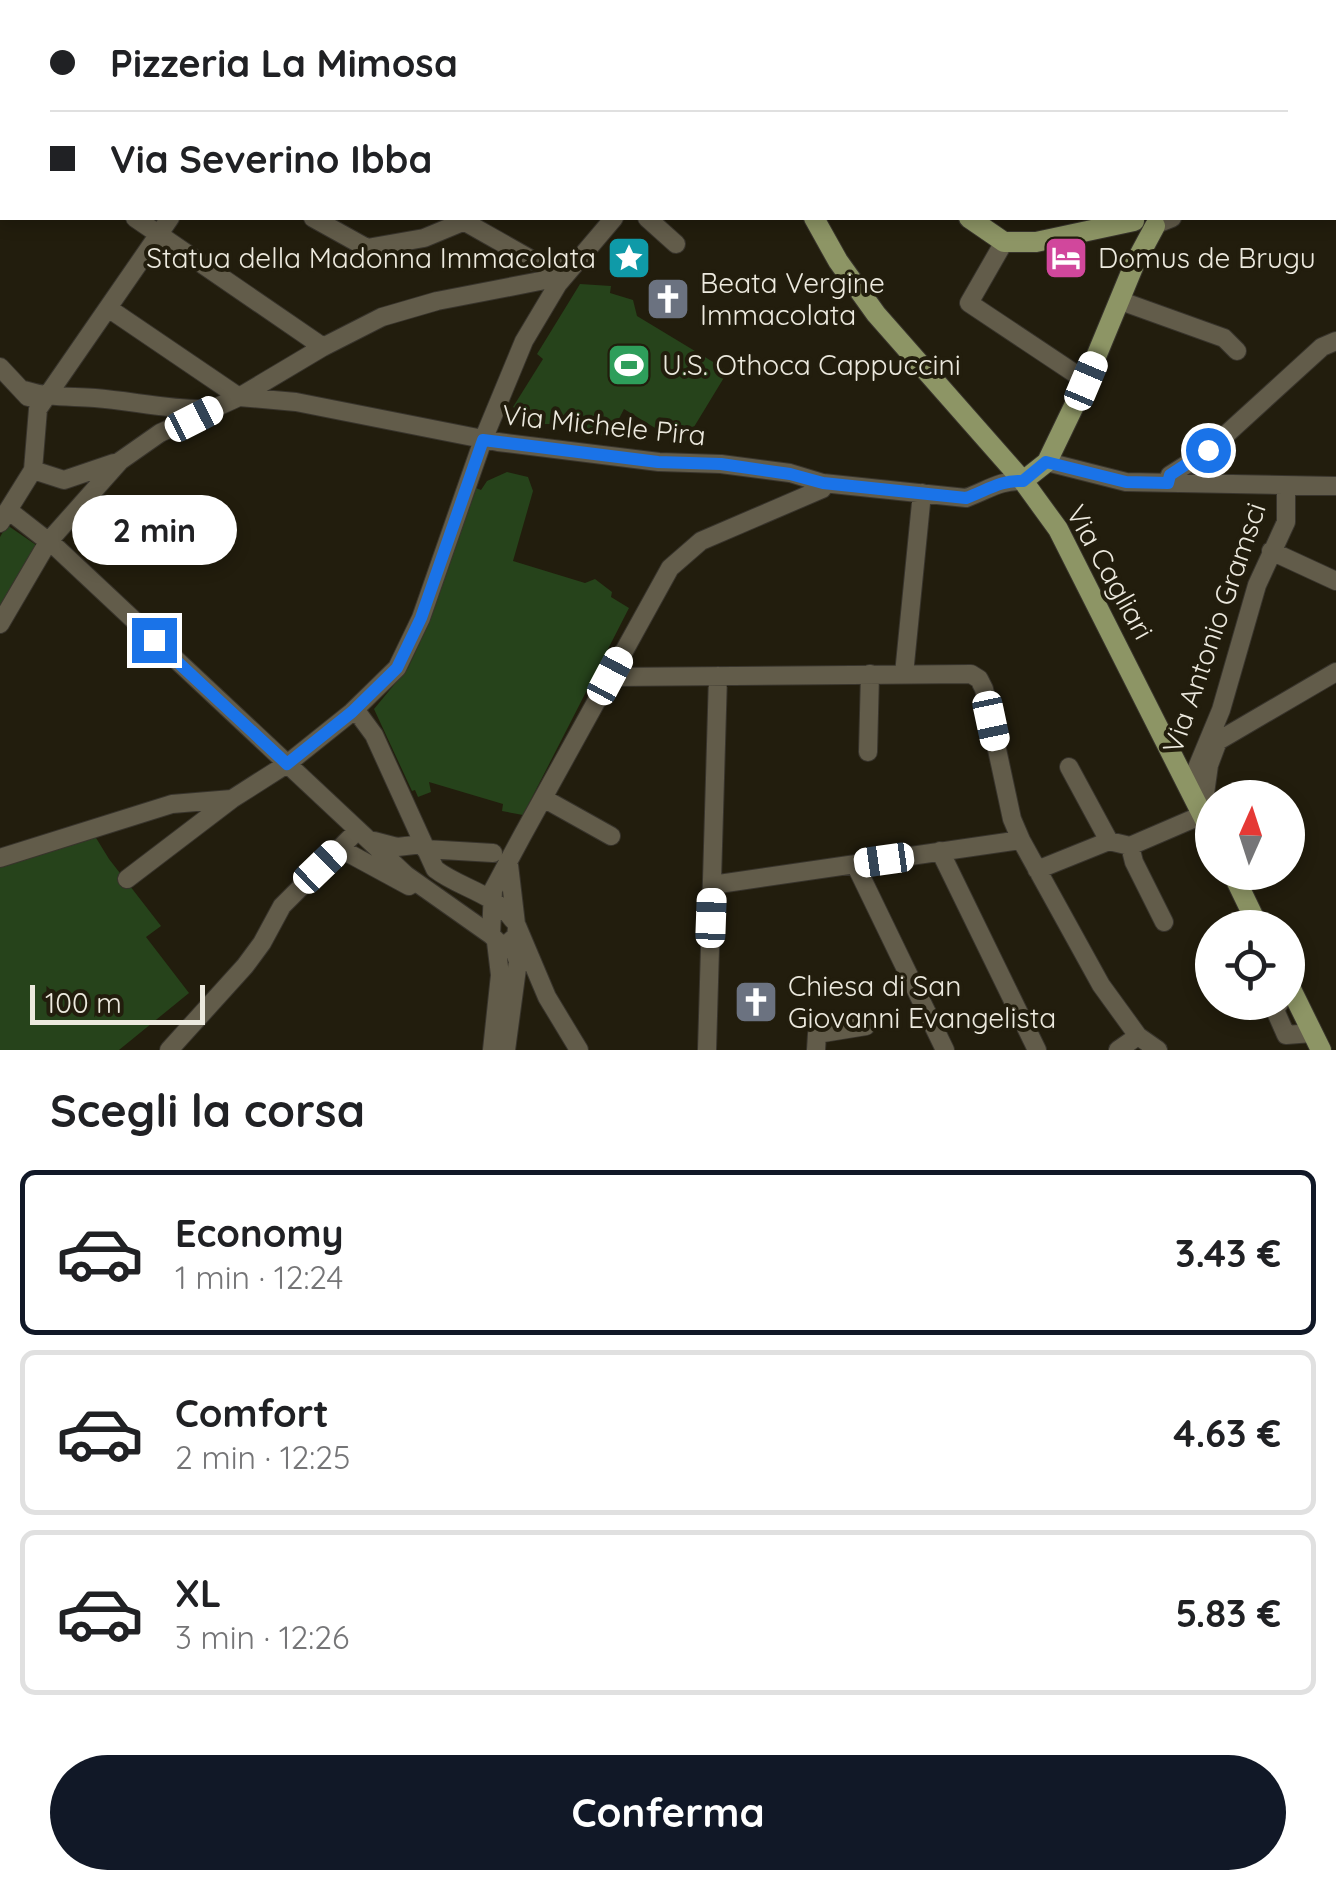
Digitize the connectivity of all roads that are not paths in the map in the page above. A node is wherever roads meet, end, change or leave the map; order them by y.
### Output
1 (317, 220) edge
2 (459, 220) edge
3 (463, 220) edge
4 (612, 220) edge
5 (649, 220) edge
6 (815, 220) edge
7 (972, 220) edge
8 (1098, 220) edge
9 (1151, 221) edge
10 (164, 226) edge
11 (1077, 233) junction
12 (1004, 242) junction
13 (676, 244) dead end
14 (578, 259) junction
15 (534, 261) junction
16 (535, 282) junction
17 (558, 284) junction
18 (1120, 300) junction
19 (108, 308) junction
20 (1336, 340) edge
21 (323, 347) junction
22 (1238, 351) dead end
23 (0, 367) edge
24 (267, 381) junction
25 (1086, 381) junction
26 (240, 397) junction
27 (296, 402) junction
28 (42, 403) junction
29 (153, 408) junction
30 (213, 409) junction
31 (160, 432) junction
32 (483, 440) junction
33 (1208, 450) junction
34 (120, 461) junction
35 (1046, 462) junction
36 (33, 470) junction
37 (1023, 481) junction
38 (823, 483) junction
39 (1168, 483) junction
40 (1200, 484) junction
41 (1286, 486) junction
42 (1336, 486) edge
43 (922, 493) junction
44 (4, 516) edge
45 (53, 546) junction
46 (1271, 550) junction
47 (1336, 581) edge
48 (0, 624) edge
49 (1336, 672) edge
50 (870, 674) junction
51 (904, 674) junction
52 (610, 676) junction
53 (718, 676) junction
54 (1221, 710) junction
55 (352, 712) junction
56 (1228, 733) junction
57 (868, 752) dead end
58 (287, 764) junction
59 (1069, 767) dead end
60 (1196, 780) edge
61 (1199, 780) edge
62 (1200, 780) edge
63 (543, 798) junction
64 (232, 799) junction
65 (1195, 818) edge
66 (361, 833) junction
67 (611, 836) dead end
68 (1020, 840) junction
69 (1109, 840) junction
70 (424, 846) junction
71 (1130, 846) junction
72 (340, 848) junction
73 (940, 852) junction
74 (492, 853) dead end
75 (0, 858) edge
76 (510, 864) junction
77 (855, 864) junction
78 (1037, 870) junction
79 (127, 879) dead end
80 (712, 885) junction
81 (422, 886) junction
82 (492, 898) junction
83 (1164, 922) dead end
84 (506, 932) junction
85 (547, 997) junction
86 (512, 1012) junction
87 (866, 1026) dead end
88 (1138, 1036) junction
89 (170, 1050) edge
90 (492, 1050) edge
91 (506, 1050) edge
92 (579, 1050) edge
93 (707, 1050) edge
94 (816, 1050) edge
95 (945, 1050) edge
96 (1037, 1050) edge
97 (1118, 1050) edge
98 (1158, 1050) edge

1 - 2 street
3 - 15 street
4 - 14 street
5 - 13 street
6 - 37 main road, Via Cagliari
7 - 12 main road
8 - 11 main road
9 - 11 main road
9 - 18 main road
10 - 19 street
10 - 21 street
11 - 12 main road
12 - 25 street
14 - 15 street
14 - 17 street
15 - 16 street
16 - 17 street
16 - 21 street
17 - 32 street
18 - 22 street
18 - 25 main road
19 - 26 street
19 - 28 street
20 - 33 street
21 - 24 street
23 - 28 street
24 - 26 street
24 - 27 street, Via Michele Pira
25 - 35 main road
26 - 27 street, Via Michele Pira
26 - 30 street
27 - 32 street, Via Michele Pira
28 - 29 street
28 - 36 street
29 - 30 street
29 - 31 street
30 - 31 street
31 - 34 street
32 - 38 street, Via Michele Pira
32 - 55 street
33 - 39 street
33 - 40 street
34 - 36 street
34 - 45 street
35 - 37 main road
35 - 39 street
36 - 44 street
37 - 43 street, Via Michele Pira
37 - 60 main road, Via Cagliari
38 - 43 street, Via Michele Pira
38 - 52 street
39 - 40 street
40 - 41 street
41 - 42 street
41 - 46 street, Via Antonio Gramsci
43 - 51 street
44 - 45 street
45 - 48 street
45 - 58 street
46 - 47 street
46 - 54 street, Via Antonio Gramsci
49 - 56 street
50 - 51 street
50 - 53 street
50 - 57 street
51 - 68 street
52 - 53 street
52 - 63 street
53 - 80 street
54 - 56 street
54 - 61 street, Via Antonio Gramsci
55 - 58 street
55 - 70 street
56 - 62 street, Via Antonio Gramsci
58 - 64 street
58 - 66 street
59 - 69 street
63 - 67 street
63 - 76 street
64 - 75 street
64 - 79 street
65 - 71 street
66 - 70 street
66 - 72 street
66 - 81 street
68 - 73 street
68 - 78 street
69 - 71 street
69 - 78 street
70 - 74 street
70 - 82 street
71 - 83 street
72 - 81 street
72 - 89 street
73 - 77 street
73 - 96 street
76 - 82 street
76 - 84 street
77 - 80 street
77 - 95 street
78 - 88 street
80 - 93 street
81 - 84 street
82 - 84 street
84 - 85 street
84 - 86 street
84 - 90 street
85 - 86 street
85 - 92 street
86 - 91 street
87 - 94 street
88 - 97 street
88 - 98 street

